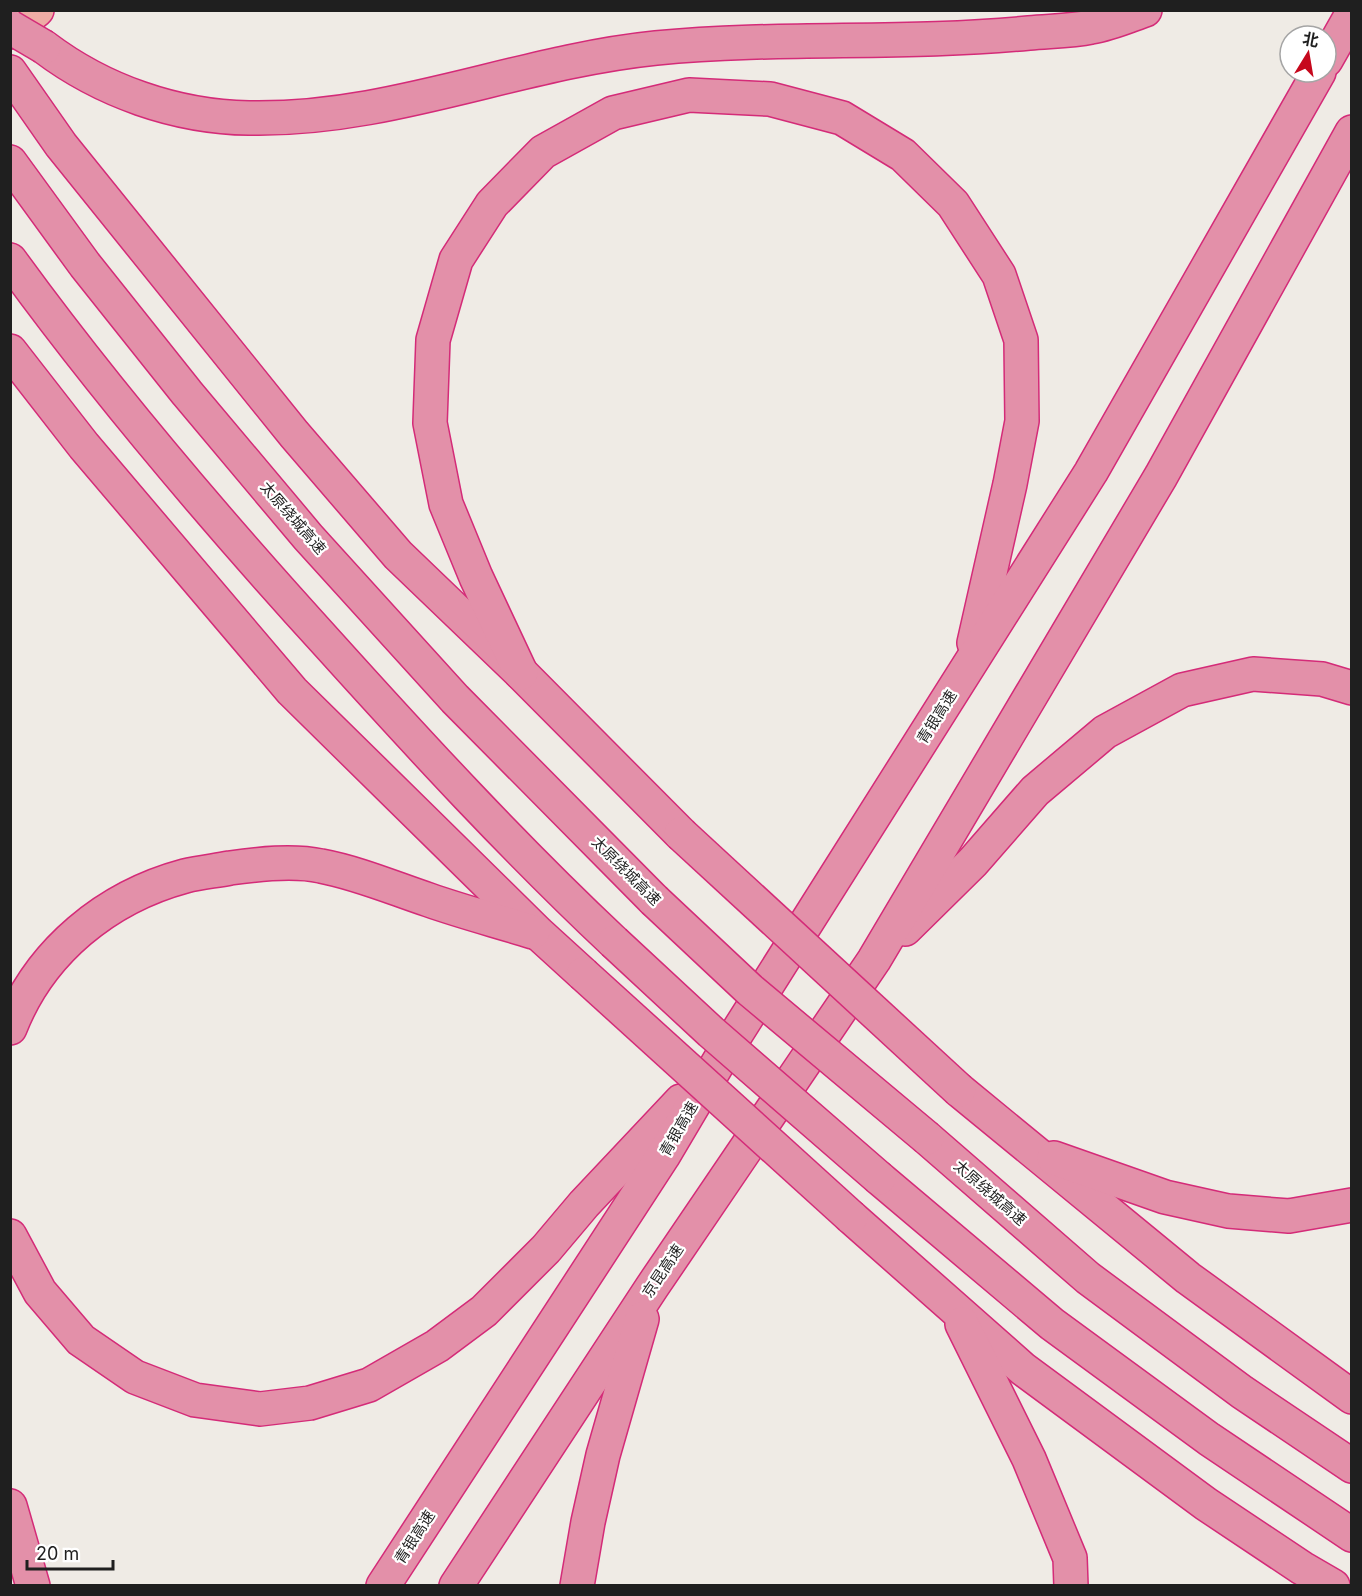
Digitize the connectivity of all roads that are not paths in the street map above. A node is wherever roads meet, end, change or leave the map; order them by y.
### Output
1 (37, 10) edge
2 (1146, 10) edge
3 (1352, 14) edge
4 (10, 27) edge
5 (10, 32) edge
6 (1338, 39) edge
7 (11, 73) edge
8 (1312, 84) edge
9 (1352, 132) edge
10 (10, 162) edge
11 (10, 260) edge
12 (10, 351) edge
13 (968, 668) junction
14 (521, 673) junction
15 (1352, 688) edge
16 (538, 933) junction
17 (873, 960) junction
18 (10, 1028) edge
19 (721, 1058) junction
20 (1033, 1150) junction
21 (1352, 1205) edge
22 (10, 1236) edge
23 (652, 1287) junction
24 (954, 1309) junction
25 (1352, 1397) edge
26 (1352, 1466) edge
27 (10, 1506) edge
28 (1352, 1535) edge
29 (33, 1586) edge
30 (382, 1586) edge
31 (456, 1586) edge
32 (577, 1586) edge
33 (1071, 1586) edge
34 (1333, 1586) edge

1 - 5 highway
2 - 4 highway, bridge
3 - 6 highway
7 - 14 highway
8 - 13 highway, 青银高速
9 - 17 highway
10 - 26 highway, 太原绕城高速, bridge
11 - 28 highway, bridge
12 - 16 highway
13 - 14 highway
13 - 19 highway, 青银高速
14 - 20 highway, bridge
15 - 17 highway
16 - 18 highway
16 - 24 highway, bridge
17 - 23 highway, 京昆高速
19 - 22 highway
19 - 30 highway, 青银高速
20 - 21 highway
20 - 25 highway
23 - 31 highway, 京昆高速
23 - 32 highway
24 - 33 highway
24 - 34 highway
27 - 29 highway

